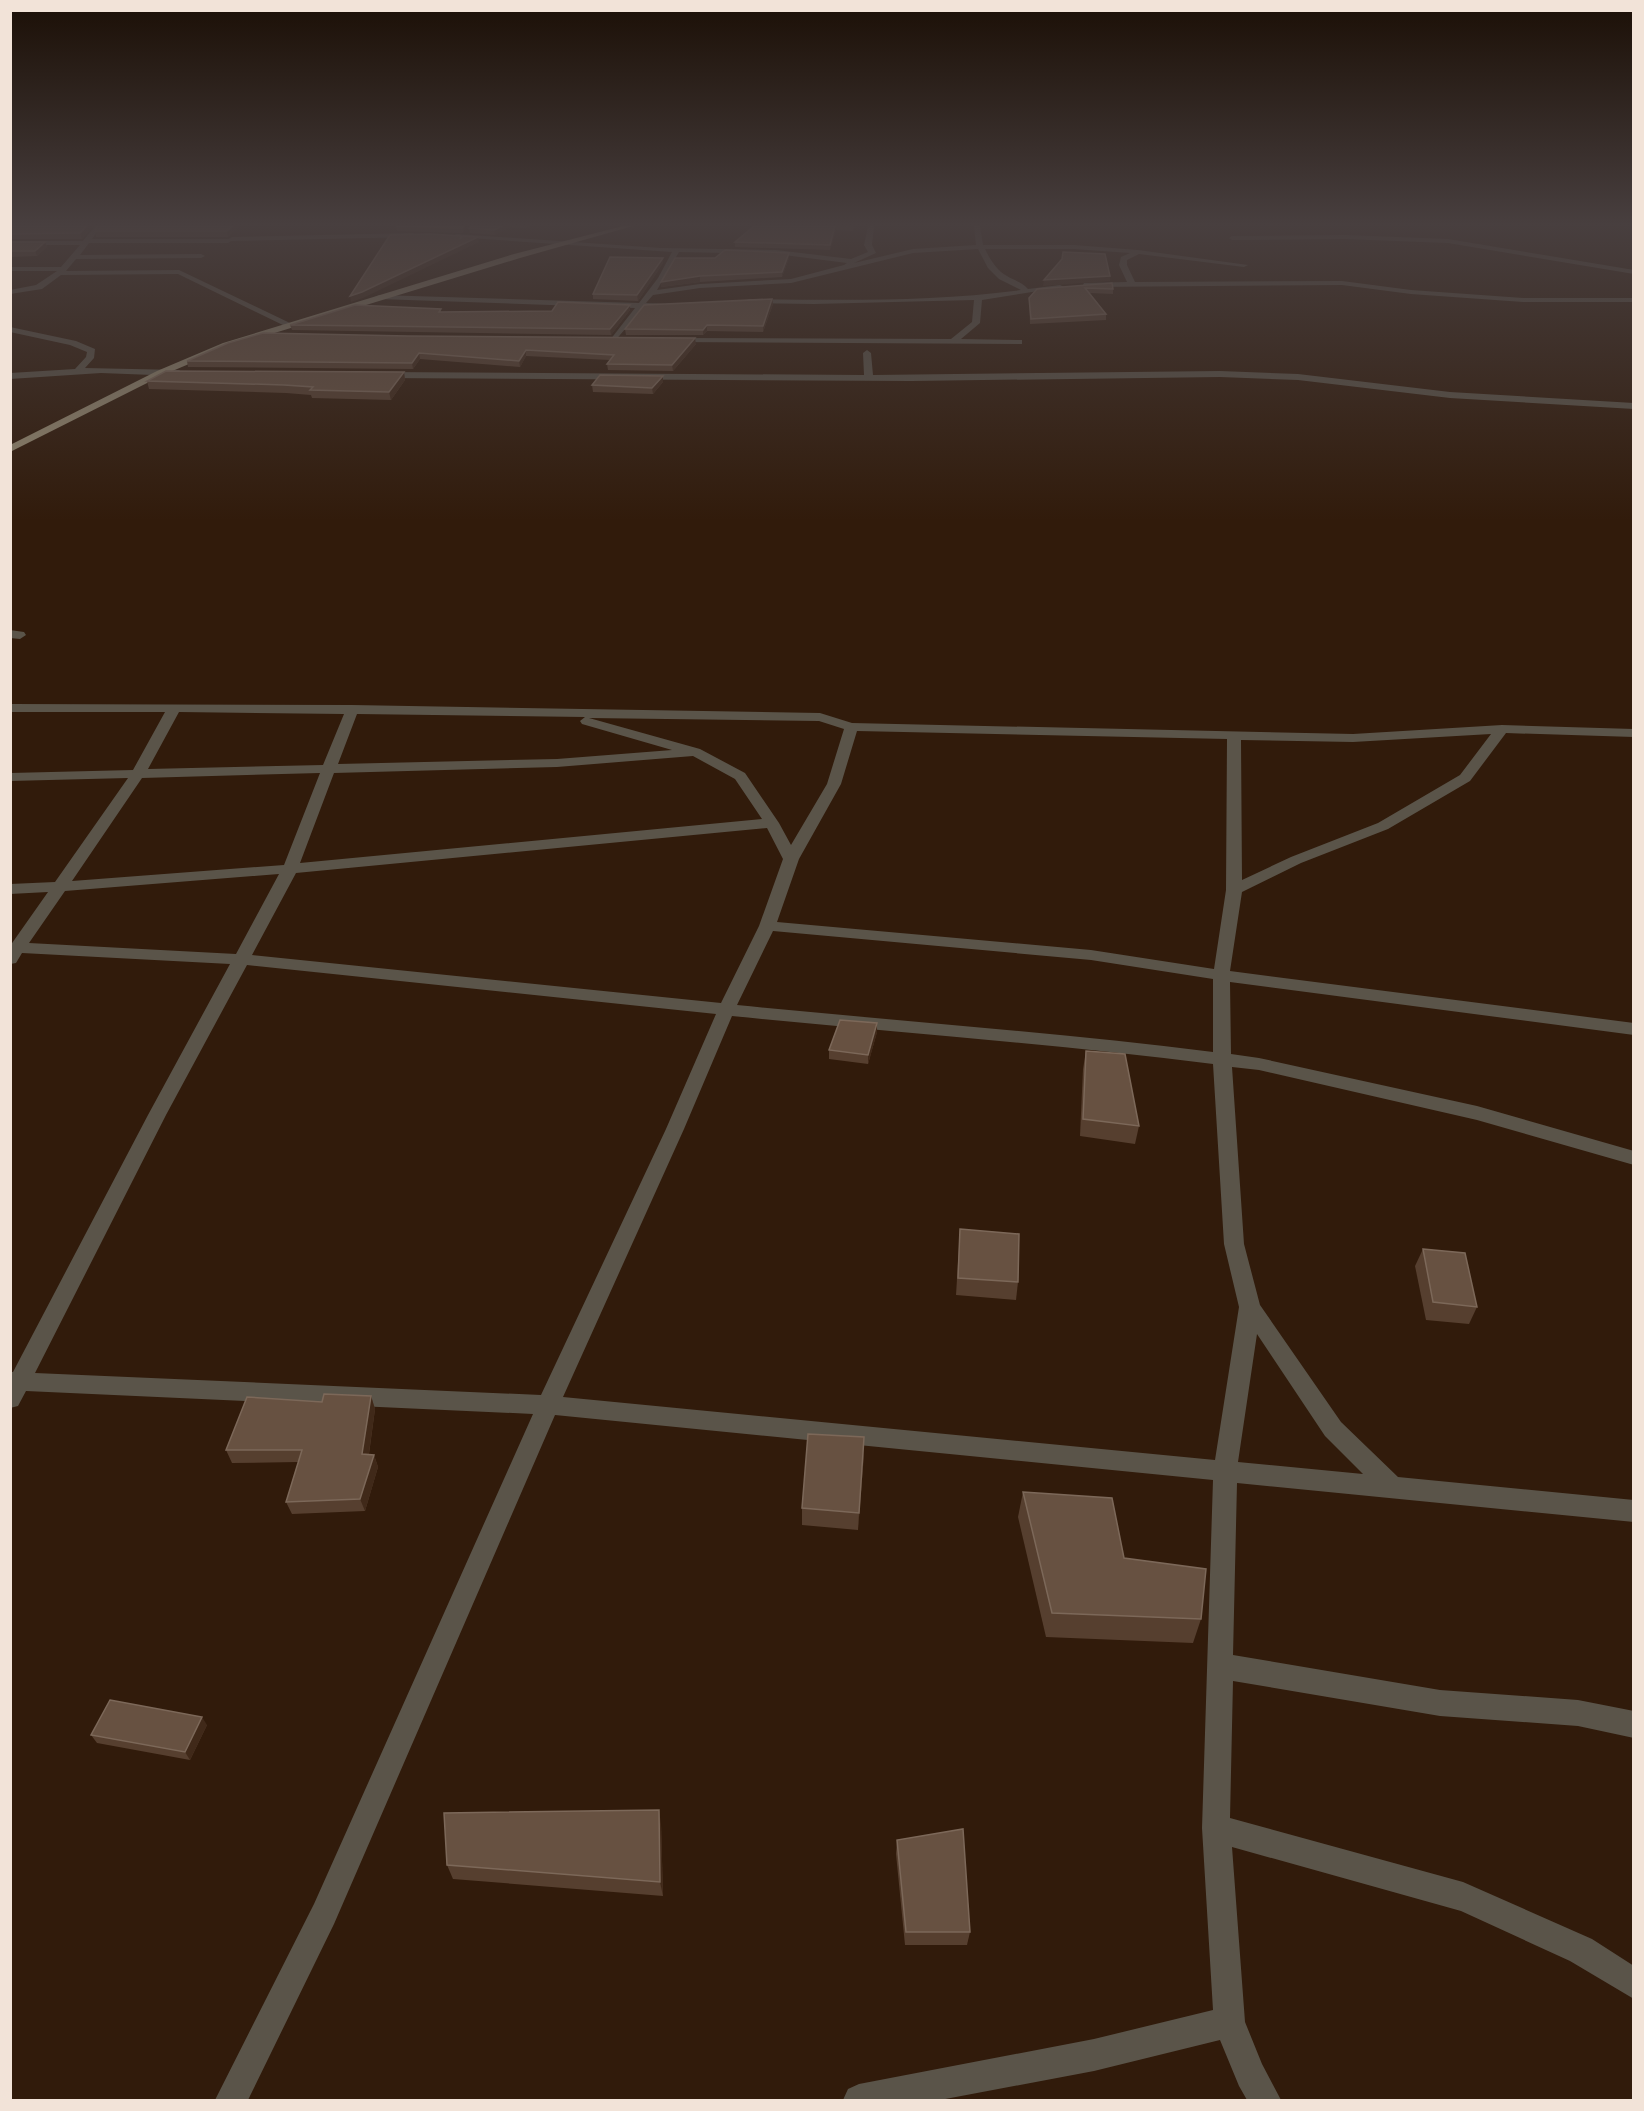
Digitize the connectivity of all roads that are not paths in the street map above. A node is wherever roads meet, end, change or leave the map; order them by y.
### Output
1 (287, 325) edge
2 (626, 325) edge
3 (973, 325) edge
4 (979, 325) edge
5 (986, 327) dead end
6 (10, 329) edge
7 (997, 332) dead end
8 (258, 334) junction
9 (292, 335) edge
10 (603, 340) edge
11 (614, 340) junction
12 (625, 340) edge
13 (668, 340) edge
14 (954, 341) junction
15 (835, 342) junction
16 (888, 342) junction
17 (867, 353) junction
18 (78, 371) junction
19 (160, 373) junction
20 (184, 373) edge
21 (366, 375) edge
22 (10, 376) edge
23 (869, 378) junction
24 (1634, 406) edge
25 (10, 449) edge
26 (10, 708) edge
27 (174, 708) junction
28 (352, 710) junction
29 (565, 714) junction
30 (851, 727) junction
31 (1502, 729) junction
32 (1634, 734) edge
33 (1234, 736) junction
34 (695, 752) junction
35 (328, 770) junction
36 (138, 774) junction
37 (10, 777) edge
38 (772, 823) junction
39 (792, 859) junction
40 (290, 869) junction
41 (60, 887) junction
42 (10, 889) edge
43 (1234, 890) junction
44 (767, 926) junction
45 (14, 953) edge
46 (241, 959) junction
47 (1221, 975) junction
48 (726, 1010) junction
49 (1634, 1029) edge
50 (1222, 1060) junction
51 (1634, 1158) edge
52 (1250, 1307) junction
53 (14, 1387) edge
54 (548, 1405) junction
55 (1225, 1470) junction
56 (1392, 1487) junction
57 (1634, 1511) edge
58 (1220, 1666) junction
59 (1634, 1725) edge
60 (1216, 1828) junction
61 (1634, 1984) edge
62 (1228, 2022) junction
63 (231, 2100) edge
64 (859, 2100) edge
65 (1265, 2100) edge

1 - 8 main road
2 - 11 street
3 - 14 street
4 - 5 street
6 - 18 street
7 - 14 street
8 - 9 street
8 - 19 main road
10 - 11 street
11 - 12 street
13 - 15 street
14 - 16 street
15 - 16 street
15 - 17 street
16 - 17 street
17 - 23 street
18 - 19 street
18 - 22 street
19 - 20 street
19 - 25 main road
21 - 23 street
23 - 24 street
26 - 27 street
27 - 28 street
27 - 36 street
28 - 29 street
28 - 35 street
29 - 30 street
29 - 34 street
30 - 33 street
30 - 39 street
31 - 32 street
31 - 33 street
31 - 43 street
33 - 43 street
34 - 35 street
34 - 38 street
35 - 36 street
35 - 40 street
36 - 37 street
36 - 41 street
38 - 39 street
38 - 40 street
39 - 44 street
40 - 41 street
40 - 46 street
41 - 42 street
41 - 45 street
43 - 47 street
44 - 47 street
44 - 48 street
45 - 46 street
46 - 48 street
46 - 53 street
47 - 49 street
47 - 50 street
48 - 50 street
48 - 54 street
50 - 51 street
50 - 52 street
52 - 55 street
52 - 56 street
53 - 54 street
54 - 55 street
54 - 63 street
55 - 56 street
55 - 58 street
56 - 57 street
58 - 59 street
58 - 60 street
60 - 61 street
60 - 62 street
62 - 64 street
62 - 65 street

